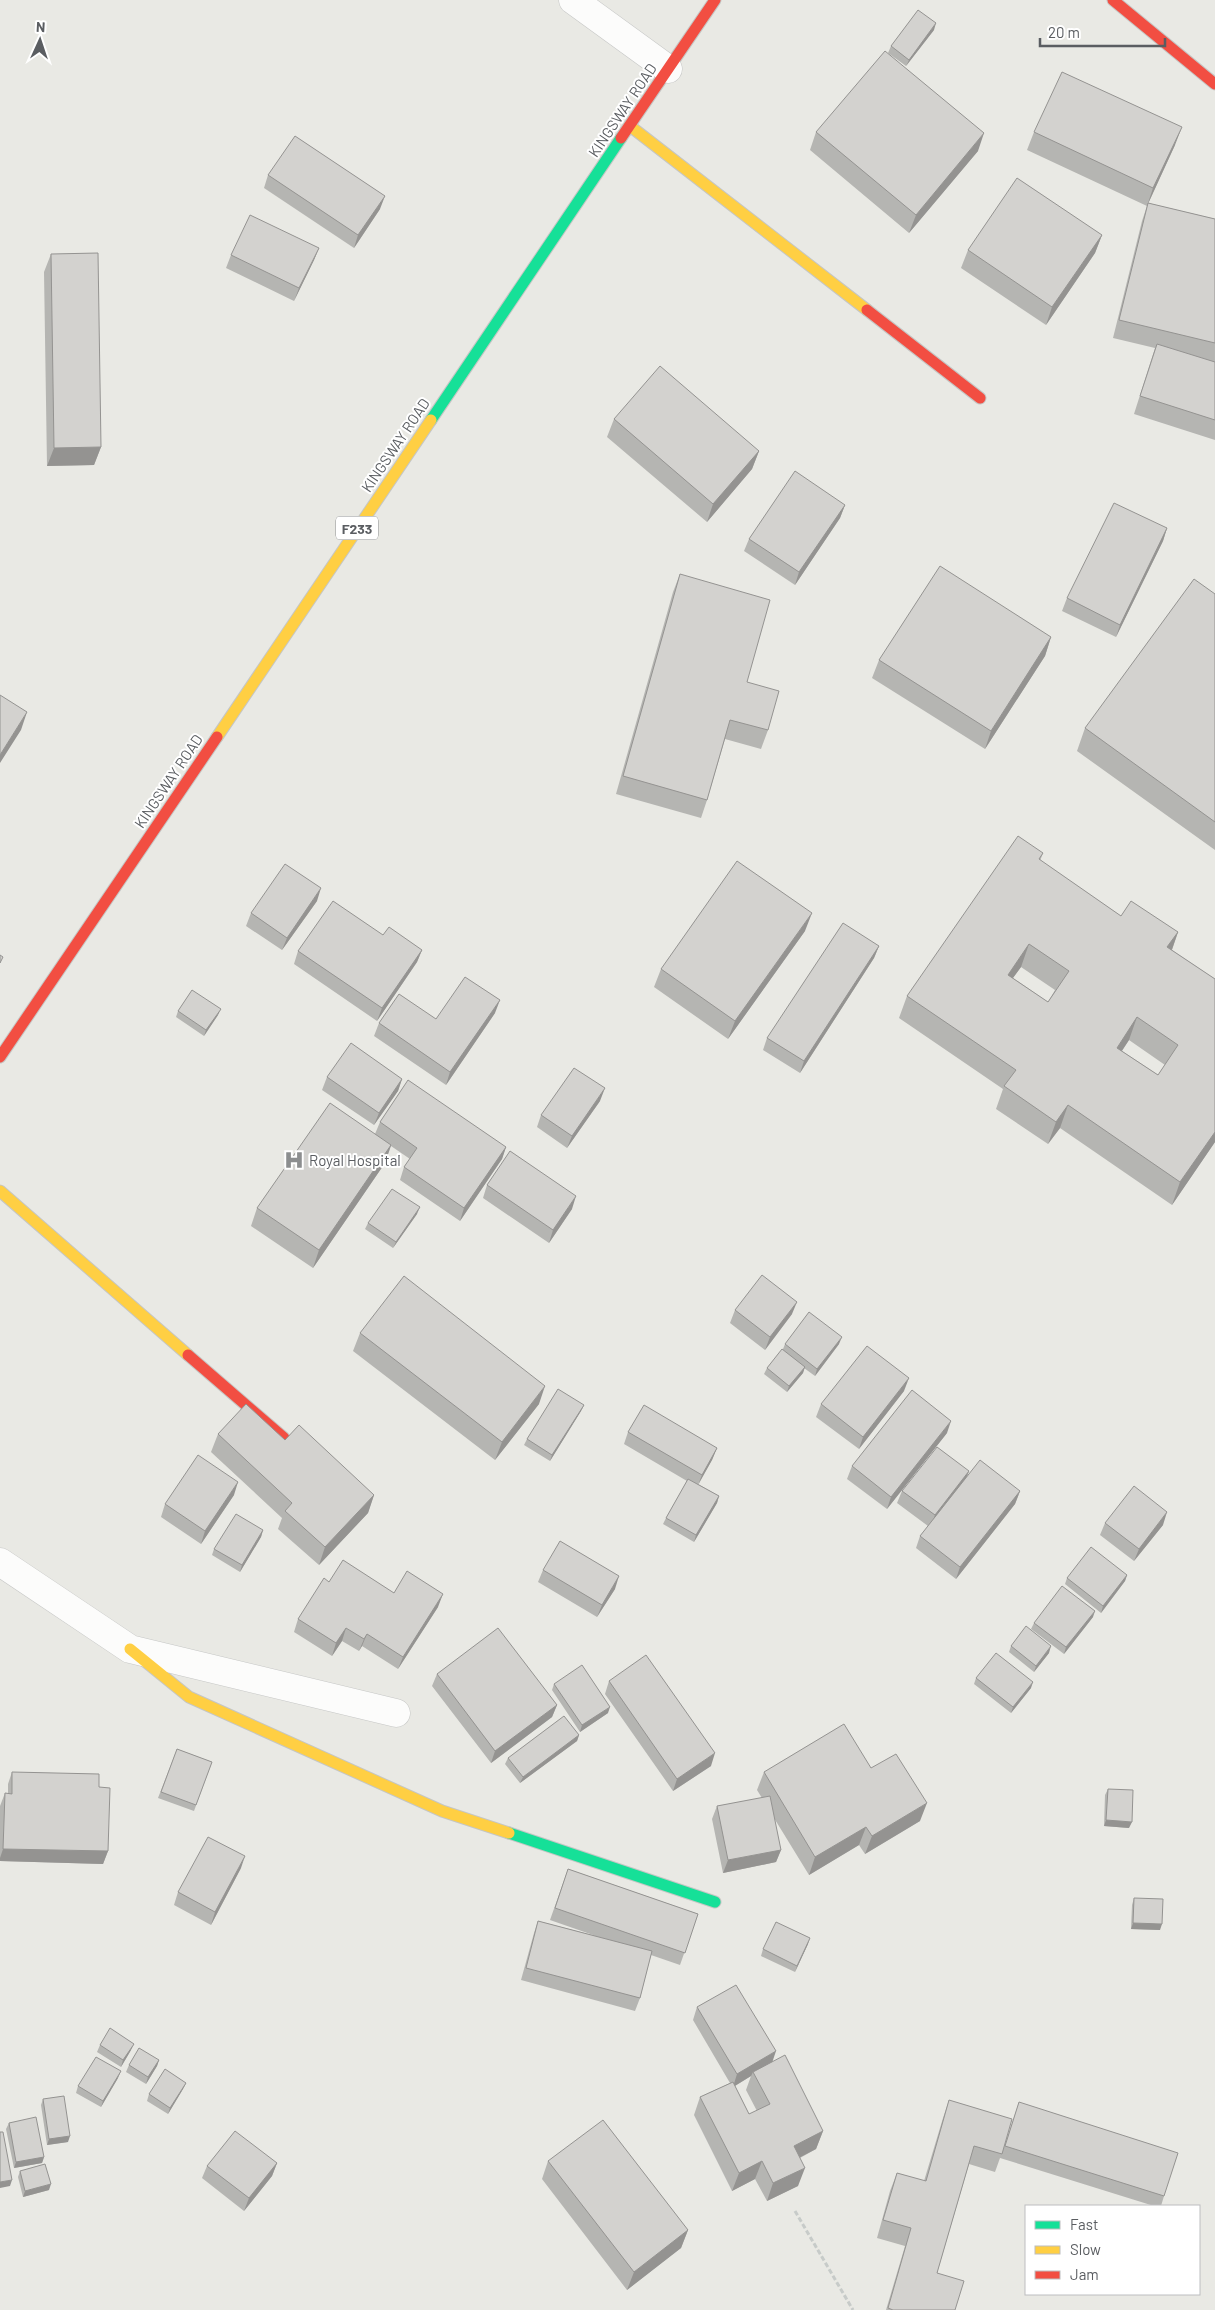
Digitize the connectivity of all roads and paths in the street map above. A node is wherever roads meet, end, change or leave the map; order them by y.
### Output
1 (573, 0) edge
2 (715, 0) edge
3 (1112, 0) edge
4 (668, 69) junction
5 (1215, 84) edge
6 (630, 126) junction
7 (980, 398) dead end
8 (0, 1057) edge
9 (0, 1191) edge
10 (284, 1438) edge
11 (0, 1562) edge
12 (130, 1649) junction
13 (396, 1713) dead end
14 (715, 1902) dead end
15 (795, 2211) dead end
16 (853, 2310) edge

1 - 4 street
2 - 4 street, KINGSWAY ROAD / F233
3 - 5 street
4 - 6 street, KINGSWAY ROAD / F233
6 - 7 street
6 - 8 street, KINGSWAY ROAD / F233
9 - 10 street
11 - 12 street
12 - 13 street
12 - 14 street
15 - 16 path

